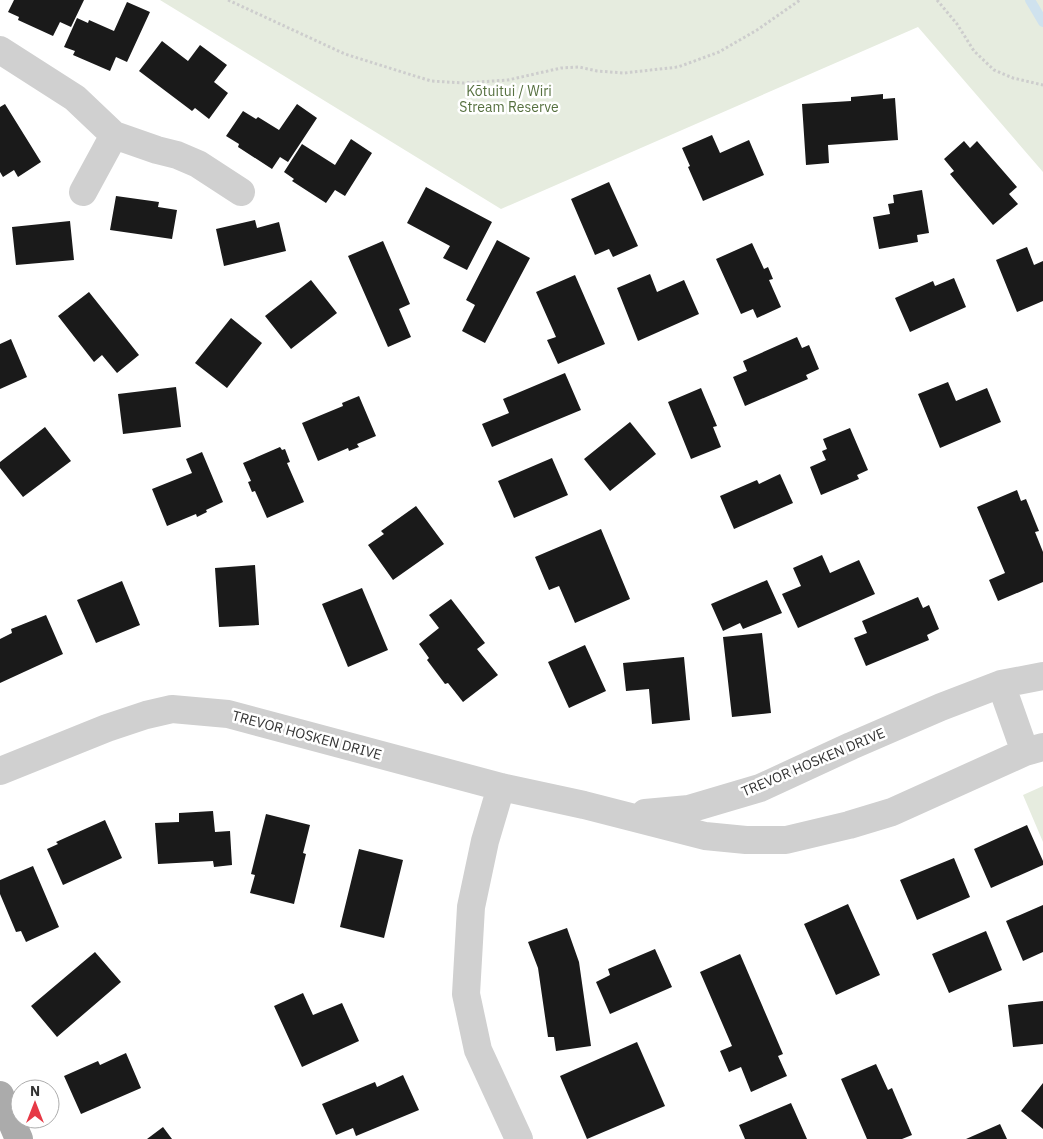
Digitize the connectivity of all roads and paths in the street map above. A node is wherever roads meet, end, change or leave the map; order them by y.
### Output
1 (228, 0) edge
2 (800, 0) edge
3 (937, 0) edge
4 (0, 50) edge
5 (1043, 86) edge
6 (114, 135) junction
7 (83, 192) dead end
8 (241, 192) dead end
9 (1043, 676) edge
10 (1001, 684) junction
11 (1034, 749) edge
12 (0, 771) edge
13 (501, 787) junction
14 (618, 814) junction
15 (0, 1095) edge
16 (19, 1139) edge
17 (518, 1139) edge

1 - 2 path
3 - 5 path
4 - 6 street
6 - 7 street
6 - 8 street
9 - 10 street, TREVOR HOSKEN DRIVE
10 - 11 street, TREVOR HOSKEN DRIVE
10 - 14 street, TREVOR HOSKEN DRIVE
11 - 14 street, TREVOR HOSKEN DRIVE
12 - 13 street, TREVOR HOSKEN DRIVE
13 - 14 street, TREVOR HOSKEN DRIVE
13 - 17 street
15 - 16 main road

